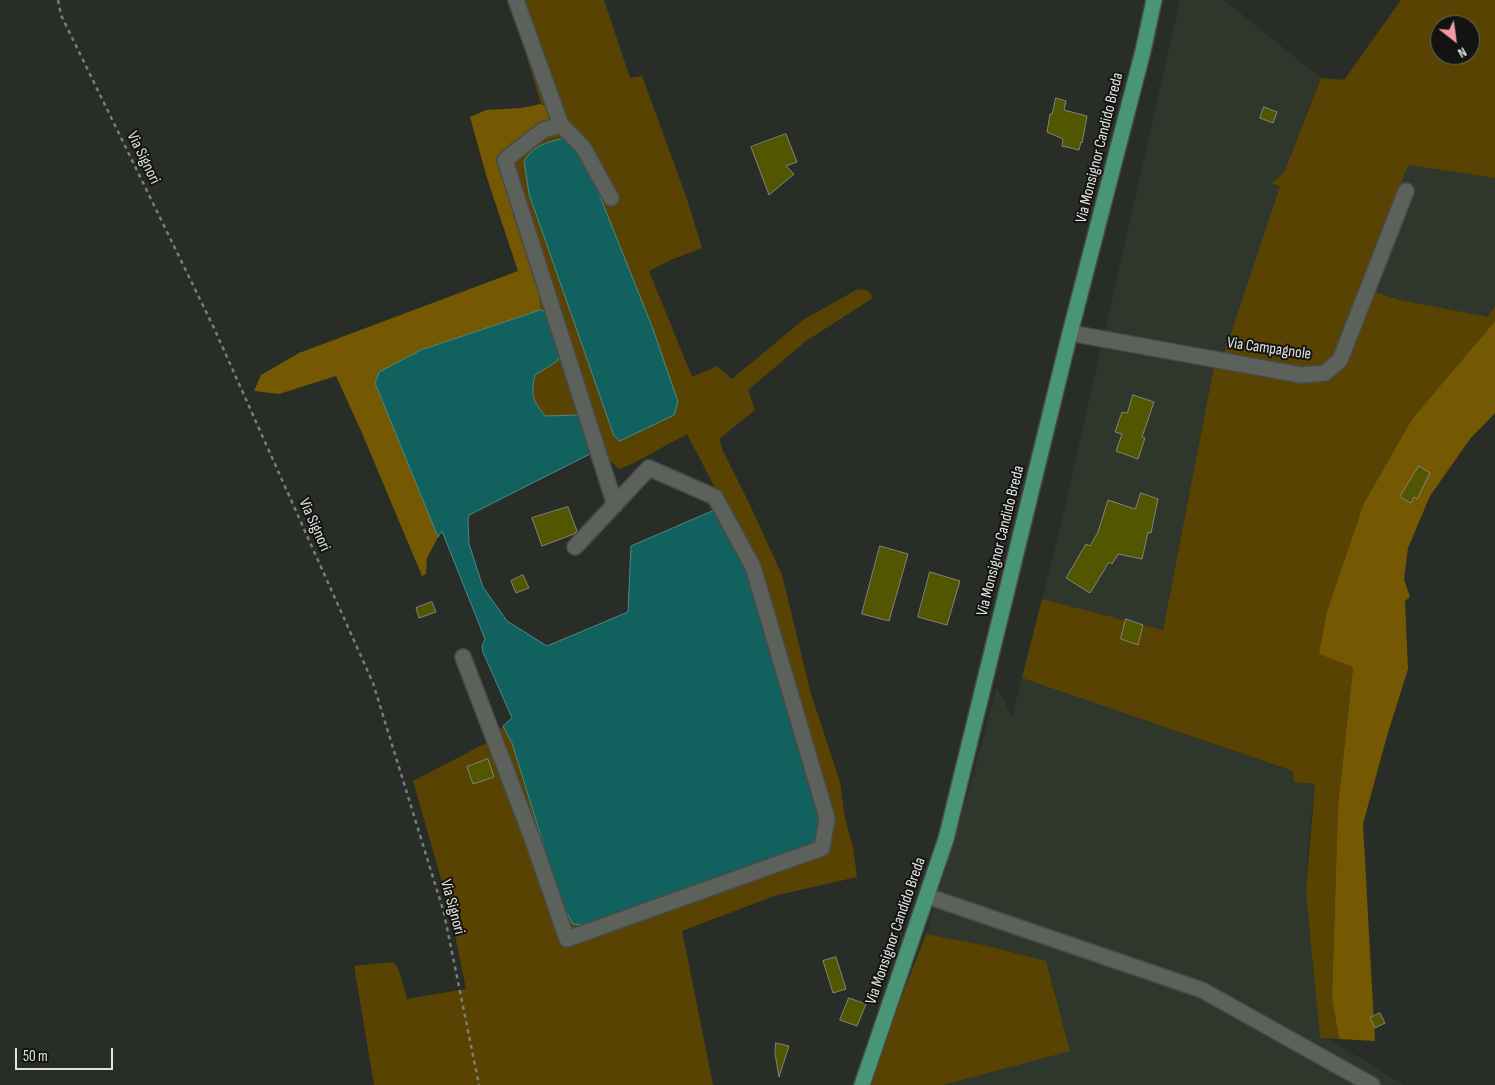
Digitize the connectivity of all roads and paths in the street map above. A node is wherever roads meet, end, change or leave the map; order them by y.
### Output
1 (58, 0) edge
2 (516, 0) edge
3 (1154, 0) edge
4 (561, 126) junction
5 (1406, 191) dead end
6 (611, 198) dead end
7 (1070, 333) junction
8 (615, 505) junction
9 (575, 547) dead end
10 (463, 657) dead end
11 (927, 896) junction
12 (479, 1085) edge
13 (862, 1085) edge
14 (1372, 1085) edge

1 - 12 path, Via Signori
2 - 4 lane
3 - 7 main road, Via Monsignor Candido Breda
4 - 6 lane
4 - 8 lane
5 - 7 lane, Via Campagnole
7 - 11 main road, Via Monsignor Candido Breda
8 - 9 lane
8 - 10 lane
11 - 13 main road, Via Monsignor Candido Breda
11 - 14 lane

